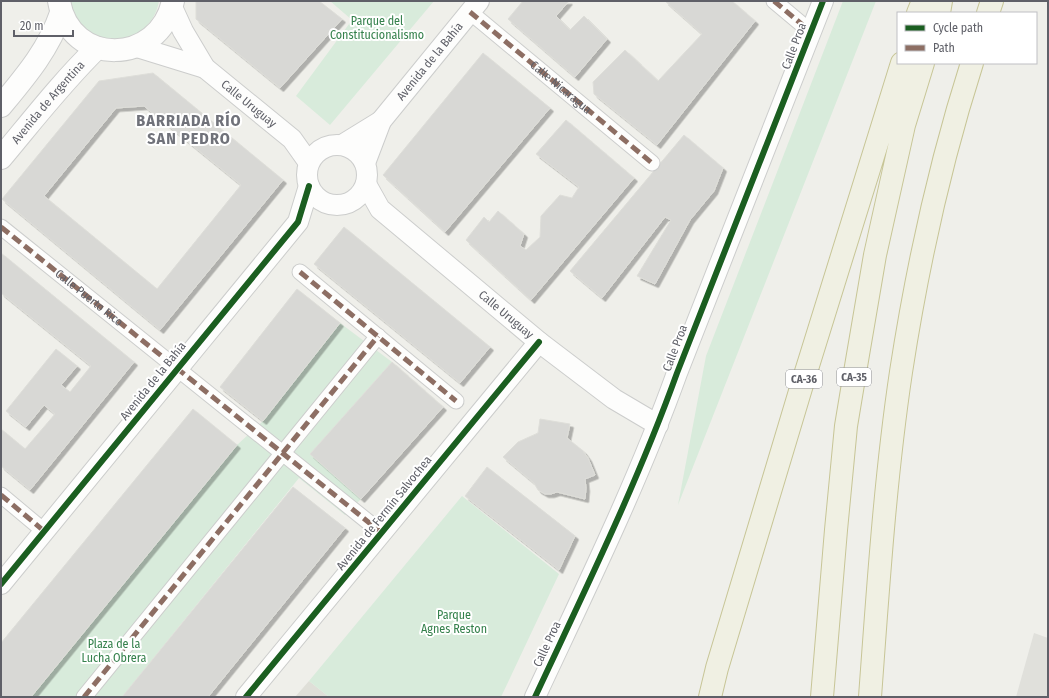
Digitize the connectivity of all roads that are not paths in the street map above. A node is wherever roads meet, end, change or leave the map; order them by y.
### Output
1 (774, 1) edge
2 (823, 1) edge
3 (923, 1) edge
4 (941, 1) edge
5 (992, 1) edge
6 (172, 4) edge
7 (60, 7) edge
8 (475, 7) edge
9 (918, 12) edge
10 (939, 12) edge
11 (988, 12) edge
12 (811, 32) junction
13 (137, 46) junction
14 (97, 48) junction
15 (902, 64) edge
16 (924, 64) edge
17 (972, 64) edge
18 (205, 68) junction
19 (1, 106) edge
20 (381, 121) junction
21 (292, 139) junction
22 (332, 146) junction
23 (1, 158) edge
24 (309, 162) junction
25 (365, 163) junction
26 (652, 163) dead end
27 (366, 184) junction
28 (309, 186) junction
29 (352, 201) junction
30 (332, 205) junction
31 (380, 209) junction
32 (298, 222) junction
33 (1, 227) edge
34 (300, 272) dead end
35 (378, 336) junction
36 (539, 342) junction
37 (178, 369) junction
38 (456, 401) dead end
39 (658, 425) junction
40 (283, 454) junction
41 (1, 495) edge
42 (44, 531) junction
43 (382, 533) junction
44 (1, 584) edge
45 (84, 697) edge
46 (246, 697) edge
47 (535, 697) edge
48 (710, 697) edge
49 (822, 697) edge
50 (870, 697) edge

1 - 12 street
2 - 12 street, Calle Proa
3 - 9 highway
4 - 10 highway
5 - 11 highway
6 - 13 street
6 - 18 street
7 - 14 street
7 - 19 street
8 - 20 street, Avenida de la Bahía
8 - 26 street, Calle Nicaragua
12 - 39 street, Calle Proa
13 - 14 street
13 - 18 street
14 - 23 street, Avenida de Argentina
15 - 48 highway, CA-36
16 - 49 highway, CA-35
17 - 50 highway
18 - 21 street, Calle Uruguay
20 - 22 street, Avenida de la Bahía
20 - 25 street, Avenida de la Bahía
21 - 22 street, Calle Uruguay
21 - 24 street, Calle Uruguay
22 - 24 street
22 - 25 street
24 - 28 street
25 - 27 street
27 - 29 street
27 - 31 street, Calle Uruguay
28 - 30 street
28 - 32 street, Avenida de la Bahía
29 - 30 street
29 - 31 street, Calle Uruguay
30 - 32 street, Avenida de la Bahía
31 - 36 street, Calle Uruguay
32 - 37 street, Avenida de la Bahía
33 - 37 street, Calle Puerto Rico
34 - 35 street
35 - 38 street
35 - 40 street
36 - 39 street, Calle Uruguay
36 - 43 street, Avenida de Fermín Salvochea
37 - 40 street, Calle Puerto Rico
37 - 42 street, Avenida de la Bahía
39 - 47 street, Calle Proa
40 - 43 street, Calle Puerto Rico
40 - 45 street
41 - 42 street
42 - 44 street, Avenida de la Bahía
43 - 46 street, Avenida de Fermín Salvochea

